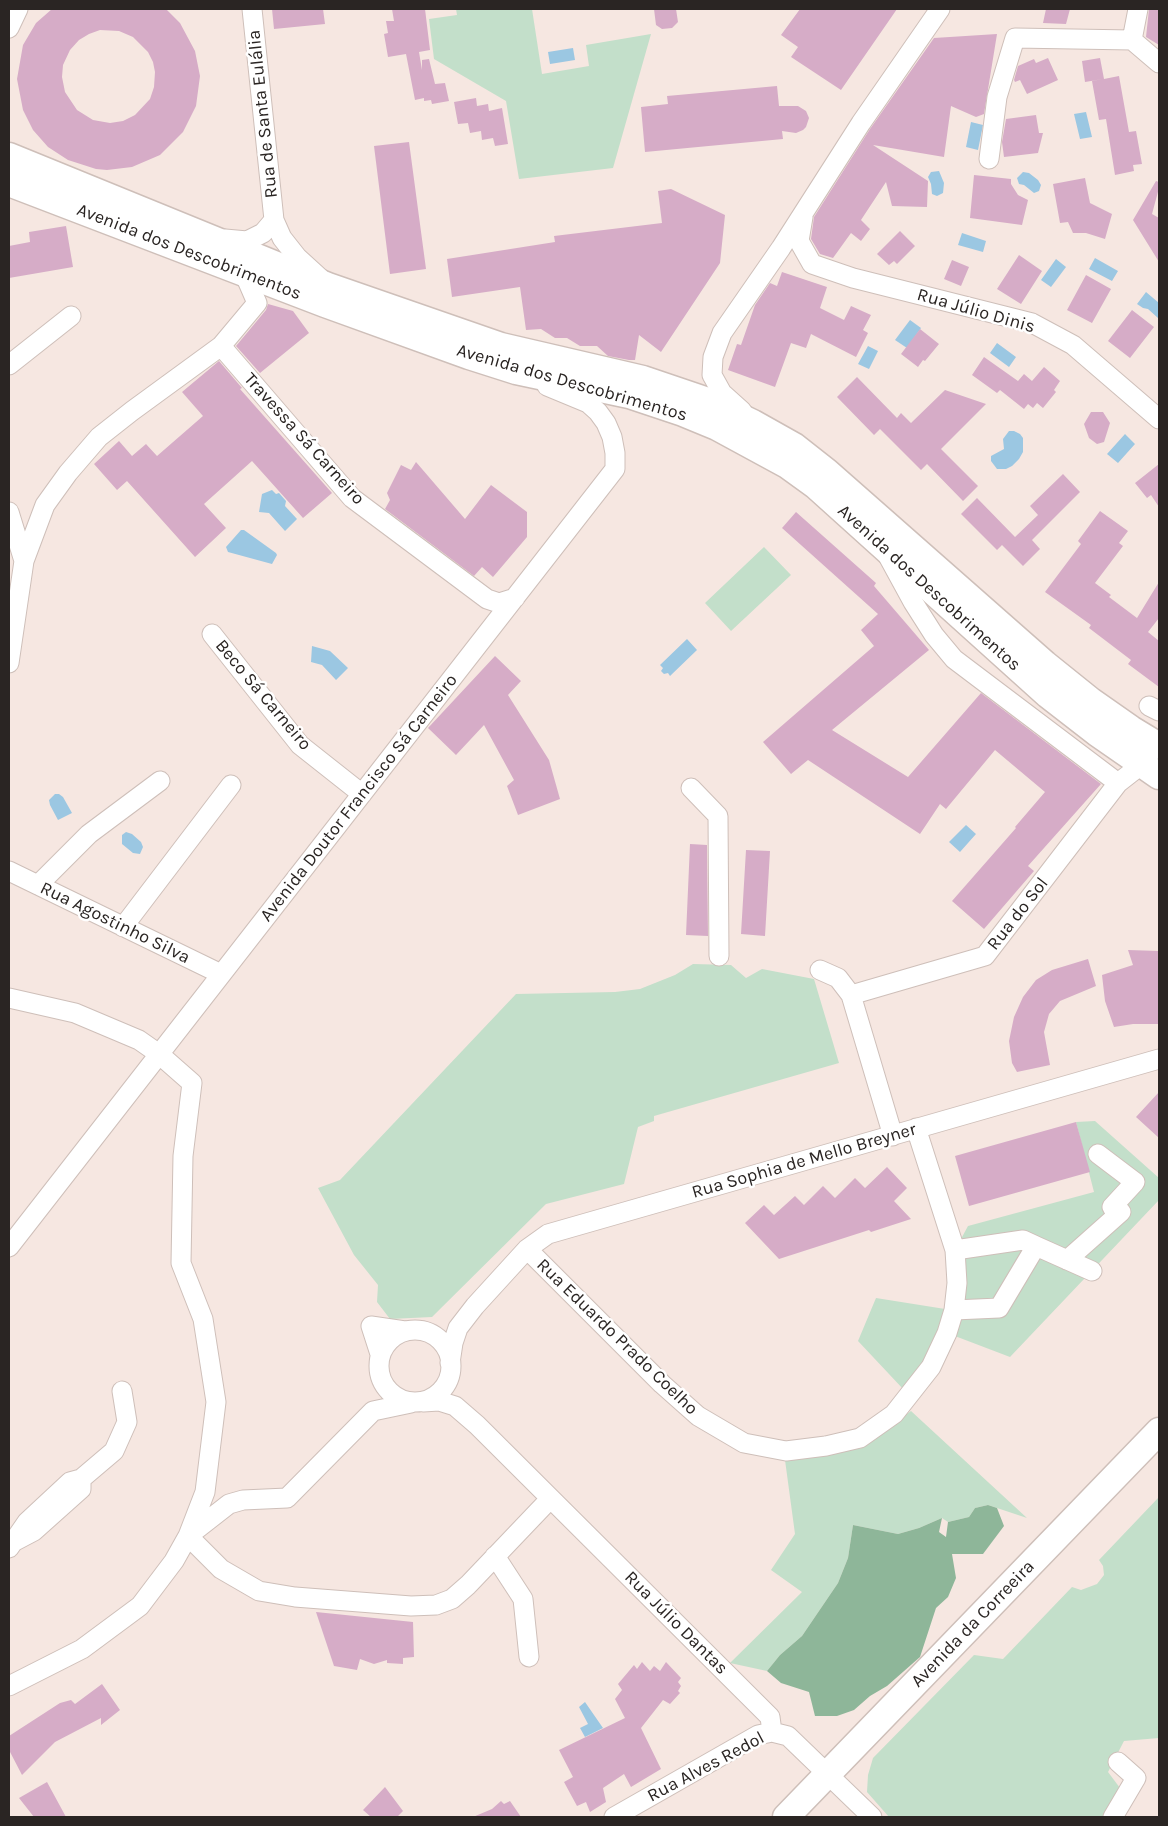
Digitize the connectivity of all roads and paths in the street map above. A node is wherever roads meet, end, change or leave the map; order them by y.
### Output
1 (18, 9) edge
2 (252, 9) edge
3 (940, 9) edge
4 (1138, 9) edge
5 (9, 28) edge
6 (1132, 40) junction
7 (1159, 63) edge
8 (9, 156) edge
9 (989, 159) dead end
10 (9, 183) edge
11 (804, 212) junction
12 (274, 220) junction
13 (214, 238) junction
14 (244, 273) junction
15 (328, 286) junction
16 (71, 316) dead end
17 (221, 346) junction
18 (9, 365) edge
19 (516, 371) junction
20 (1159, 419) edge
21 (753, 423) junction
22 (9, 512) edge
23 (884, 548) junction
24 (24, 561) junction
25 (515, 598) junction
26 (212, 634) dead end
27 (9, 663) edge
28 (1159, 746) edge
29 (1150, 771) edge
30 (160, 782) dead end
31 (1118, 783) junction
32 (231, 785) dead end
33 (691, 788) dead end
34 (362, 794) junction
35 (9, 872) edge
36 (38, 885) junction
37 (123, 927) junction
38 (719, 956) dead end
39 (820, 970) dead end
40 (221, 974) junction
41 (851, 995) junction
42 (9, 998) edge
43 (159, 1054) junction
44 (1159, 1059) edge
45 (916, 1128) junction
46 (892, 1136) junction
47 (1098, 1154) dead end
48 (1036, 1246) junction
49 (9, 1247) edge
50 (527, 1250) junction
51 (955, 1250) junction
52 (1067, 1260) junction
53 (1092, 1270) dead end
54 (474, 1306) junction
55 (954, 1310) junction
56 (413, 1331) junction
57 (379, 1361) junction
58 (451, 1364) junction
59 (122, 1391) dead end
60 (417, 1402) junction
61 (373, 1411) junction
62 (477, 1425) junction
63 (1159, 1431) edge
64 (1159, 1447) edge
65 (550, 1499) junction
66 (188, 1536) junction
67 (12, 1545) edge
68 (495, 1556) junction
69 (529, 1658) dead end
70 (9, 1686) edge
71 (772, 1732) junction
72 (1118, 1762) dead end
73 (832, 1778) junction
74 (614, 1817) edge
75 (786, 1817) edge
76 (802, 1817) edge
77 (872, 1817) edge
78 (1113, 1817) edge

1 - 5 street
2 - 12 street, Rua de Santa Eulália
3 - 11 street
4 - 6 street
6 - 7 street
6 - 9 street
8 - 13 main road, Avenida dos Descobrimentos
10 - 14 main road, Avenida dos Descobrimentos
11 - 20 street, Rua Júlio Dinis
11 - 21 street
12 - 13 street
12 - 15 street
13 - 15 main road, Avenida dos Descobrimentos
14 - 17 street
14 - 19 main road, Avenida dos Descobrimentos
15 - 21 main road, Avenida dos Descobrimentos
16 - 18 street
17 - 24 street
17 - 25 street, Travessa Sá Carneiro
19 - 23 main road, Avenida dos Descobrimentos
19 - 25 street, Avenida Doutor Francisco Sá Carneiro
21 - 28 main road, Avenida dos Descobrimentos
22 - 24 street
23 - 29 main road, Avenida dos Descobrimentos
23 - 31 street
24 - 27 street
25 - 34 street, Avenida Doutor Francisco Sá Carneiro
26 - 34 street, Beco Sá Carneiro
29 - 31 street, Rua do Sol
30 - 36 street
31 - 41 street, Rua do Sol
32 - 37 street
33 - 38 street
34 - 40 street, Avenida Doutor Francisco Sá Carneiro
35 - 36 street, Rua Agostinho Silva
36 - 37 street, Rua Agostinho Silva
37 - 40 street, Rua Agostinho Silva
39 - 41 street
40 - 43 street, Avenida Doutor Francisco Sá Carneiro
41 - 46 street
42 - 43 street
43 - 49 street, Avenida Doutor Francisco Sá Carneiro
43 - 66 street
44 - 45 street, Rua Sophia de Mello Breyner
45 - 46 street, Rua Sophia de Mello Breyner
45 - 51 street, Rua Eduardo Prado Coelho
46 - 50 street, Rua Sophia de Mello Breyner
47 - 52 street
48 - 51 street
48 - 52 street
48 - 55 street
50 - 54 street, Rua Sophia de Mello Breyner
50 - 55 street, Rua Eduardo Prado Coelho
51 - 55 street, Rua Eduardo Prado Coelho
52 - 53 street
54 - 56 street, Rua Sophia de Mello Breyner
54 - 58 street, Rua Sophia de Mello Breyner
56 - 57 street
56 - 58 street
57 - 60 street
57 - 61 street
58 - 60 street, Rua Sophia de Mello Breyner
58 - 62 street, Rua Júlio Dantas
59 - 67 street
60 - 61 street, Rua Sophia de Mello Breyner
60 - 62 street, Rua Júlio Dantas
61 - 66 street
62 - 65 street, Rua Júlio Dantas
63 - 73 main road, Avenida da Correeira
64 - 73 main road, Avenida da Correeira
65 - 68 street
65 - 71 street, Rua Júlio Dantas
66 - 68 street
66 - 70 street
68 - 69 street
71 - 73 street
71 - 74 street, Rua Alves Redol
72 - 78 street
73 - 75 main road, Avenida da Correeira
73 - 76 main road, Avenida da Correeira
73 - 77 street

